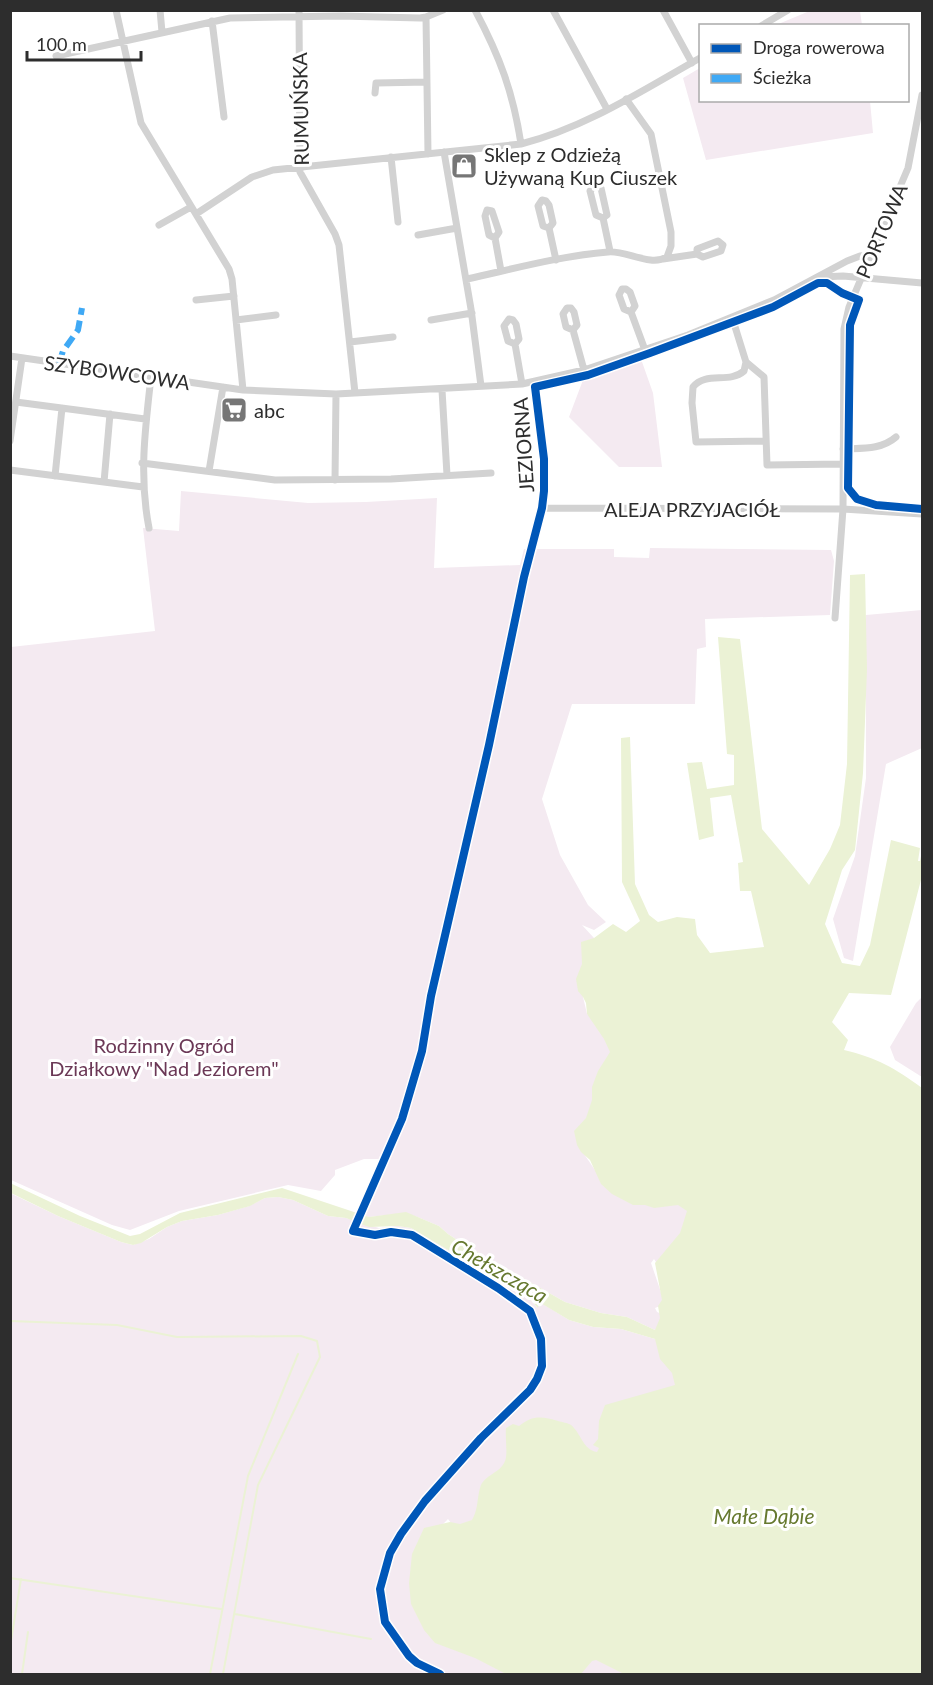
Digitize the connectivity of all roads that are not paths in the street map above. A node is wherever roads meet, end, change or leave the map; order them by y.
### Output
1 (116, 10) edge
2 (160, 10) edge
3 (443, 10) edge
4 (475, 10) edge
5 (553, 10) edge
6 (663, 10) edge
7 (788, 10) edge
8 (230, 14) edge
9 (299, 14) edge
10 (426, 17) junction
11 (212, 21) junction
12 (764, 24) edge
13 (162, 32) junction
14 (123, 40) junction
15 (56, 56) dead end
16 (699, 59) edge
17 (692, 63) junction
18 (427, 82) junction
19 (375, 93) dead end
20 (922, 95) edge
21 (626, 99) junction
22 (607, 109) junction
23 (224, 117) dead end
24 (521, 144) junction
25 (444, 153) junction
26 (428, 154) junction
27 (391, 157) junction
28 (300, 167) junction
29 (191, 207) junction
30 (196, 214) junction
31 (603, 218) dead end
32 (398, 222) dead end
33 (159, 225) dead end
34 (457, 228) junction
35 (549, 228) dead end
36 (418, 235) dead end
37 (495, 238) dead end
38 (610, 251) junction
39 (697, 254) dead end
40 (870, 255) junction
41 (663, 259) junction
42 (556, 260) junction
43 (501, 272) junction
44 (816, 278) junction
45 (861, 278) junction
46 (467, 279) junction
47 (922, 283) edge
48 (234, 296) junction
49 (196, 300) dead end
50 (631, 312) dead end
51 (472, 313) junction
52 (276, 315) dead end
53 (732, 317) junction
54 (236, 320) junction
55 (430, 320) dead end
56 (573, 330) dead end
57 (393, 337) dead end
58 (350, 342) junction
59 (515, 344) dead end
60 (645, 350) junction
61 (10, 356) edge
62 (22, 358) junction
63 (746, 362) junction
64 (584, 369) junction
65 (151, 377) junction
66 (535, 381) junction
67 (522, 384) junction
68 (481, 386) junction
69 (223, 387) junction
70 (243, 390) junction
71 (442, 390) junction
72 (355, 393) junction
73 (336, 394) junction
74 (16, 402) junction
75 (62, 408) junction
76 (110, 414) junction
77 (145, 419) junction
78 (896, 437) dead end
79 (10, 441) edge
80 (765, 441) junction
81 (843, 449) junction
82 (142, 463) junction
83 (843, 464) junction
84 (10, 470) edge
85 (209, 471) junction
86 (491, 473) dead end
87 (54, 476) junction
88 (447, 476) junction
89 (335, 480) junction
90 (104, 482) junction
91 (143, 487) junction
92 (542, 508) junction
93 (843, 509) junction
94 (922, 514) edge
95 (148, 528) dead end
96 (835, 618) dead end
97 (362, 1212) dead end

1 - 14 street
2 - 13 street
3 - 10 street
4 - 24 street
5 - 22 street
6 - 17 street
7 - 12 street
8 - 9 street
8 - 11 street
9 - 10 street
9 - 28 street, RUMUŃSKA
10 - 18 street
11 - 13 street
11 - 23 street
13 - 14 street
14 - 15 street
14 - 29 street
16 - 17 street
17 - 21 street
18 - 19 street
18 - 26 street
20 - 40 street, PORTOWA
21 - 22 street
21 - 41 street
22 - 24 street
24 - 25 street
25 - 26 street
25 - 34 street
26 - 27 street
27 - 28 street
27 - 32 street
28 - 30 street
28 - 58 street, RUMUŃSKA
29 - 30 street
29 - 33 street
30 - 48 street
31 - 38 street
34 - 36 street
34 - 46 street
35 - 42 street
37 - 43 street
38 - 41 street
38 - 42 street
39 - 41 street
40 - 44 street, SZYBOWCOWA
40 - 45 street, PORTOWA
42 - 43 street
43 - 46 street
44 - 45 street, SZYBOWCOWA
44 - 53 street, SZYBOWCOWA
45 - 47 street, SZYBOWCOWA
45 - 81 street, PORTOWA
46 - 51 street
48 - 49 street
48 - 54 street
50 - 60 street
51 - 55 street
51 - 68 street
52 - 54 street
53 - 60 street, SZYBOWCOWA
53 - 63 street
54 - 70 street
56 - 64 street
57 - 58 street
58 - 72 street, RUMUŃSKA
59 - 67 street
60 - 64 street, SZYBOWCOWA
61 - 62 street, SZYBOWCOWA
62 - 65 street, SZYBOWCOWA
62 - 74 street
63 - 80 street
63 - 80 street
64 - 66 street, SZYBOWCOWA
65 - 69 street, SZYBOWCOWA
65 - 77 street
66 - 67 street, SZYBOWCOWA
66 - 92 street, JEZIORNA
67 - 68 street, SZYBOWCOWA
68 - 71 street, SZYBOWCOWA
69 - 70 street, SZYBOWCOWA
69 - 85 street
70 - 73 street, SZYBOWCOWA
71 - 72 street, SZYBOWCOWA
71 - 88 street
72 - 73 street, SZYBOWCOWA
73 - 89 street
74 - 75 street
74 - 79 street
75 - 76 street
75 - 87 street
76 - 77 street
76 - 90 street
77 - 82 street
78 - 81 street
80 - 83 street
81 - 83 street, PORTOWA
82 - 85 street
82 - 91 street
83 - 93 street, PORTOWA
84 - 87 street
85 - 89 street
86 - 88 street
87 - 90 street
88 - 89 street
90 - 91 street
91 - 95 street
92 - 93 street, ALEJA PRZYJACIÓŁ
92 - 97 street, JEZIORNA
93 - 94 street, ALEJA PRZYJACIÓŁ
93 - 96 street, PORTOWA

